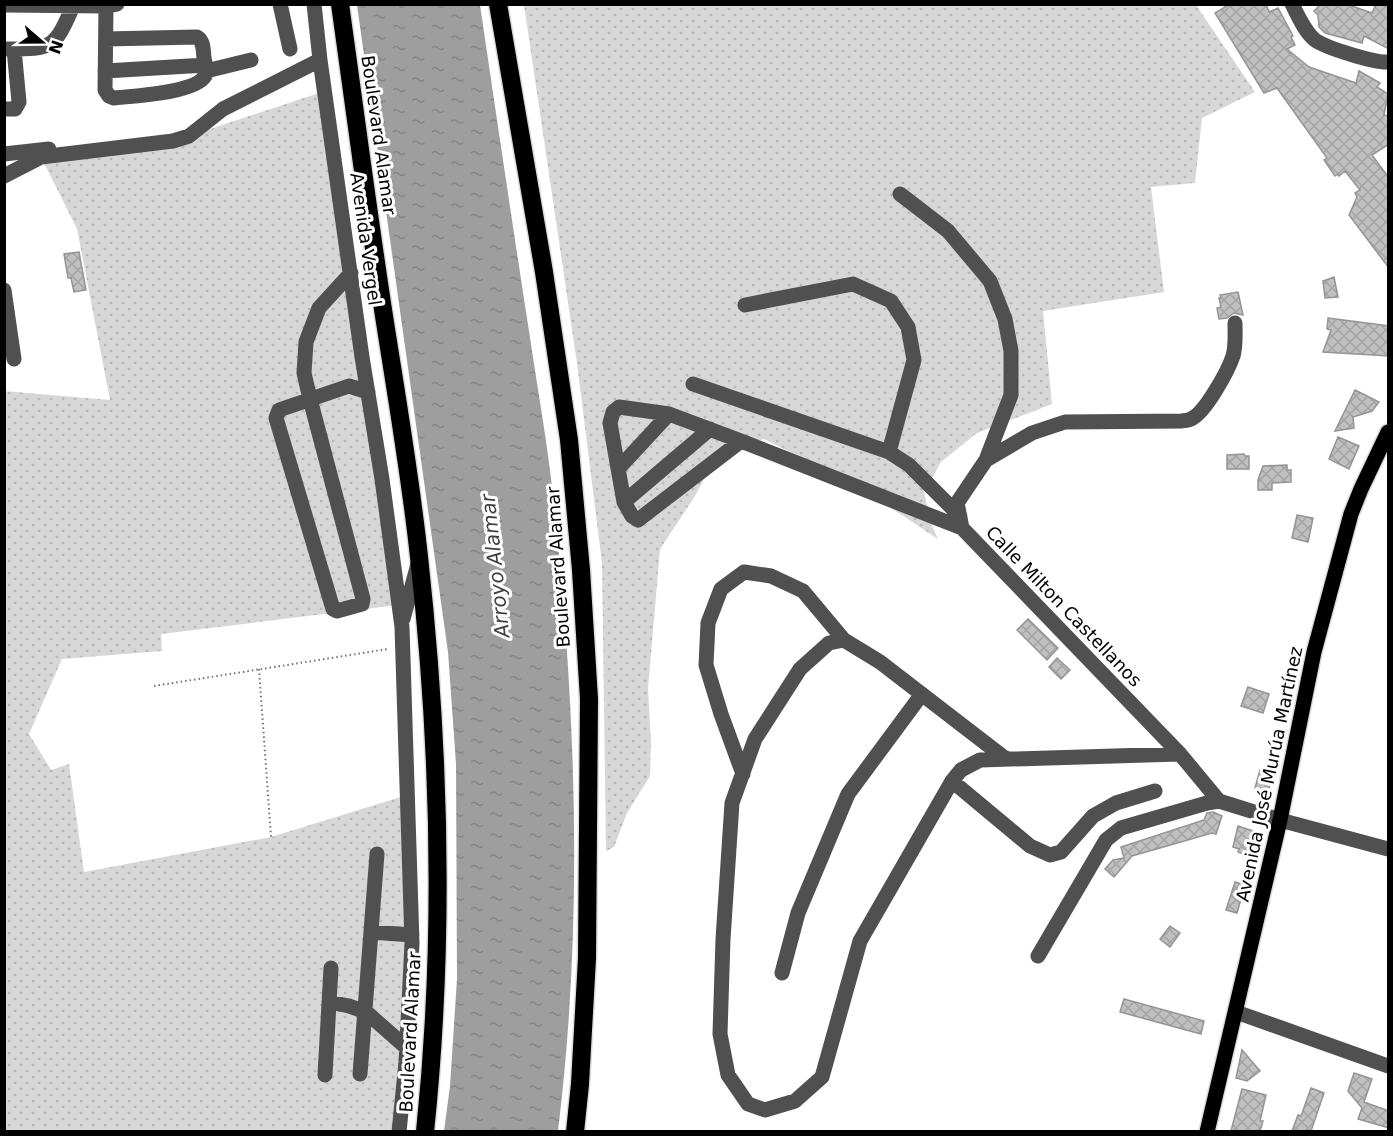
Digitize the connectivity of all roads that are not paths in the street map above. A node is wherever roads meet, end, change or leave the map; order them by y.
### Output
1 (280, 4) edge
2 (314, 4) edge
3 (340, 4) edge
4 (498, 4) edge
5 (1292, 4) edge
6 (4, 5) edge
7 (112, 5) edge
8 (73, 6) edge
9 (106, 39) junction
10 (9, 49) edge
11 (290, 49) dead end
12 (251, 60) dead end
13 (320, 60) junction
14 (1389, 62) edge
15 (206, 68) junction
16 (105, 71) junction
17 (4, 109) edge
18 (4, 154) edge
19 (60, 155) junction
20 (4, 176) edge
21 (900, 194) dead end
22 (351, 273) junction
23 (4, 290) edge
24 (745, 305) dead end
25 (1235, 323) dead end
26 (14, 359) dead end
27 (693, 384) dead end
28 (368, 392) junction
29 (310, 399) junction
30 (669, 414) junction
31 (710, 429) junction
32 (1389, 432) edge
33 (741, 441) junction
34 (889, 452) junction
35 (986, 460) junction
36 (618, 469) junction
37 (624, 502) junction
38 (961, 522) junction
39 (419, 558) junction
40 (402, 627) junction
41 (844, 639) junction
42 (922, 694) junction
43 (1180, 754) junction
44 (1006, 759) junction
45 (742, 774) junction
46 (952, 781) junction
47 (1155, 791) dead end
48 (1219, 801) junction
49 (1280, 820) junction
50 (1389, 849) edge
51 (377, 854) dead end
52 (371, 932) junction
53 (412, 935) junction
54 (1038, 956) dead end
55 (331, 968) dead end
56 (782, 973) dead end
57 (329, 1002) junction
58 (366, 1012) junction
59 (1236, 1012) junction
60 (407, 1048) junction
61 (1389, 1066) edge
62 (360, 1074) dead end
63 (325, 1075) dead end
64 (399, 1131) edge
65 (425, 1131) edge
66 (575, 1131) edge
67 (1207, 1131) edge

1 - 11 street
2 - 13 street, Avenida Vergel
3 - 39 highway, Boulevard Alamar
4 - 66 highway, Boulevard Alamar
5 - 14 street
6 - 8 street
7 - 8 street
7 - 9 street
8 - 10 street
9 - 15 street
9 - 16 street
10 - 17 street
12 - 15 street
13 - 19 street
13 - 22 street, Avenida Vergel
15 - 16 street
15 - 16 street
18 - 19 street
19 - 20 street
21 - 35 street
22 - 28 street, Avenida Vergel
22 - 29 street
23 - 26 street
24 - 34 street
25 - 35 street
27 - 34 street, Calle Milton Castellanos
28 - 29 street
28 - 40 street, Avenida Vergel
29 - 29 street
30 - 31 street
30 - 36 street
30 - 36 street
31 - 33 street
31 - 37 street
32 - 49 main road, Avenida José Murúa Martínez
33 - 37 street
33 - 38 street
34 - 38 street, Calle Milton Castellanos
35 - 38 street
36 - 37 street
38 - 43 street, Calle Milton Castellanos
39 - 40 street
39 - 65 highway, Boulevard Alamar
40 - 53 street
41 - 42 street
41 - 45 street
41 - 45 street
42 - 44 street
42 - 56 street
43 - 44 street
43 - 48 street, Calle Milton Castellanos
44 - 46 street
45 - 46 street
46 - 47 street
48 - 49 street
48 - 54 street
49 - 50 street
49 - 59 main road, Avenida José Murúa Martínez
51 - 52 street
52 - 53 street
52 - 58 street
53 - 60 street
55 - 57 street
57 - 58 street
57 - 63 street
58 - 60 street
58 - 62 street
59 - 61 street
59 - 67 main road, Avenida José Murúa Martínez
60 - 64 street

